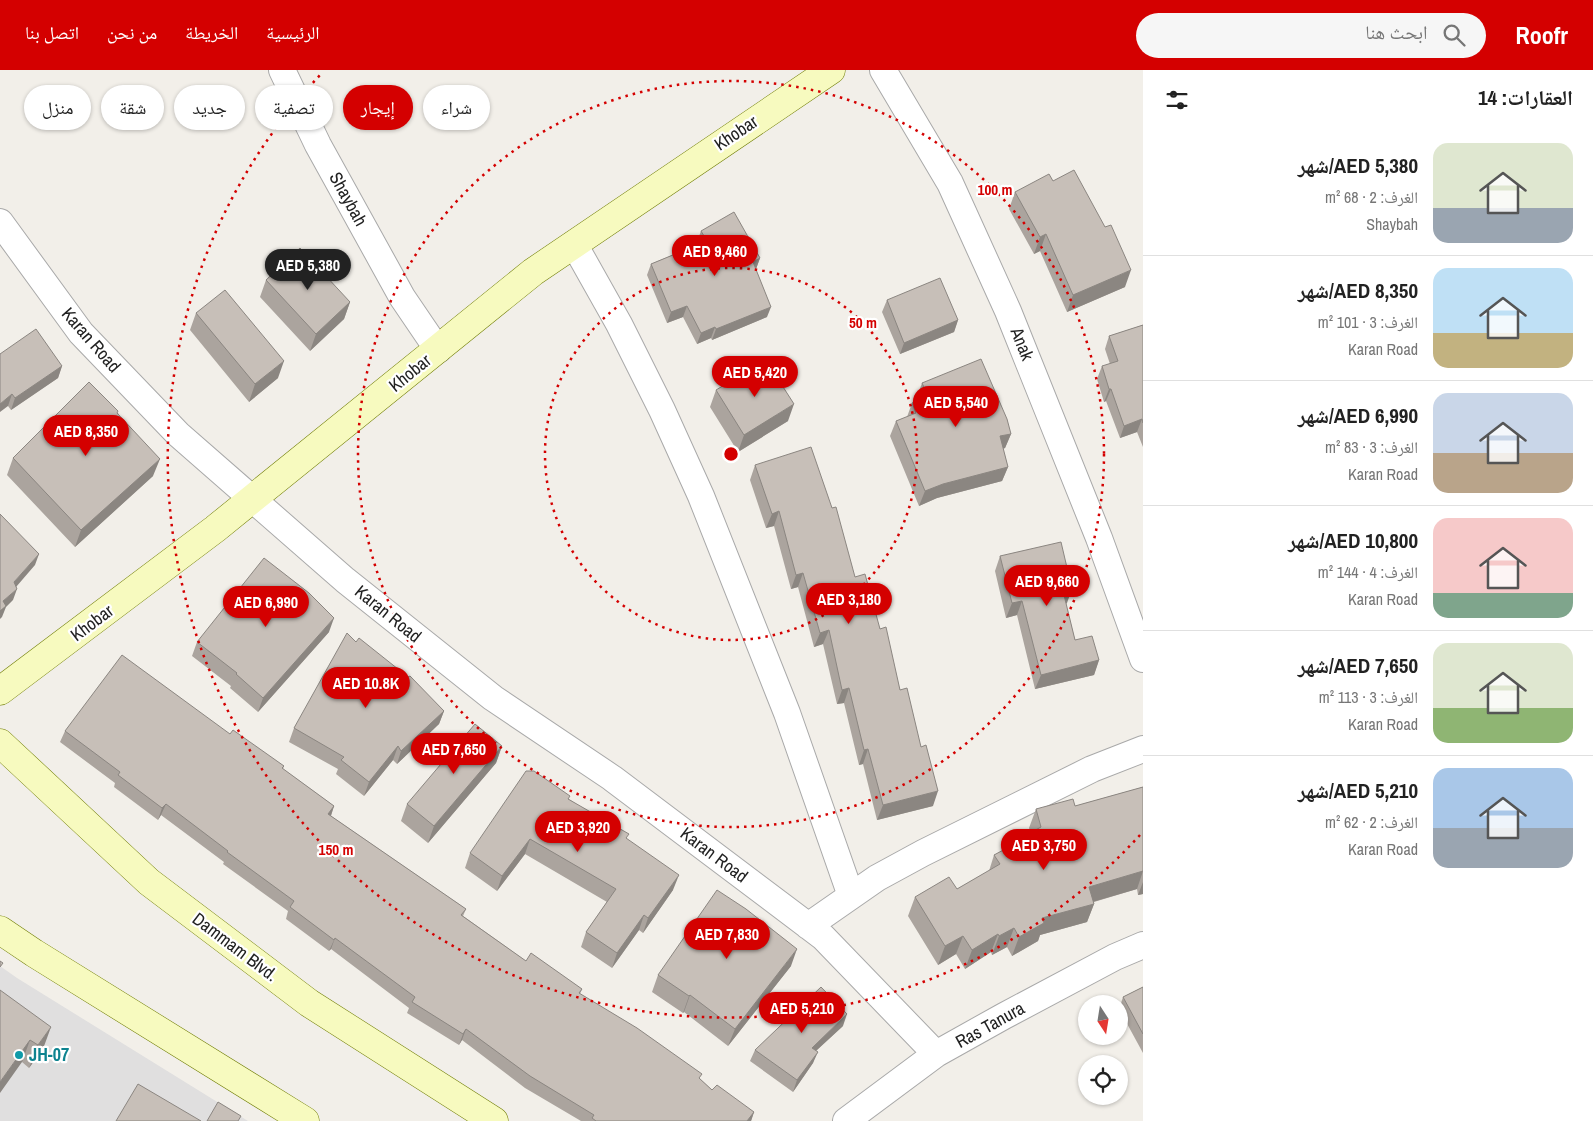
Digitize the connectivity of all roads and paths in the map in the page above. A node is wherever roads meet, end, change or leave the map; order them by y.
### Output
1 (282, 70) edge
2 (830, 70) edge
3 (883, 70) edge
4 (0, 222) edge
5 (574, 244) junction
6 (438, 350) junction
7 (253, 500) junction
8 (1143, 659) edge
9 (0, 691) edge
10 (0, 743) edge
11 (1143, 749) edge
12 (850, 896) junction
13 (808, 926) junction
14 (0, 930) edge
15 (1143, 945) edge
16 (936, 1054) junction
17 (304, 1121) edge
18 (494, 1121) edge
19 (846, 1121) edge

1 - 6 street, Shaybah
2 - 5 main road, Khobar
3 - 8 street, Anak
4 - 7 street, Karan Road
5 - 6 main road, Khobar
5 - 12 street
6 - 7 main road, Khobar
7 - 9 main road, Khobar
7 - 13 street, Karan Road
10 - 18 main road, Dammam Blvd.
11 - 12 street
12 - 13 street
13 - 16 street, Karan Road
14 - 17 main road
15 - 16 street, Ras Tanura
16 - 19 street, Ras Tanura

